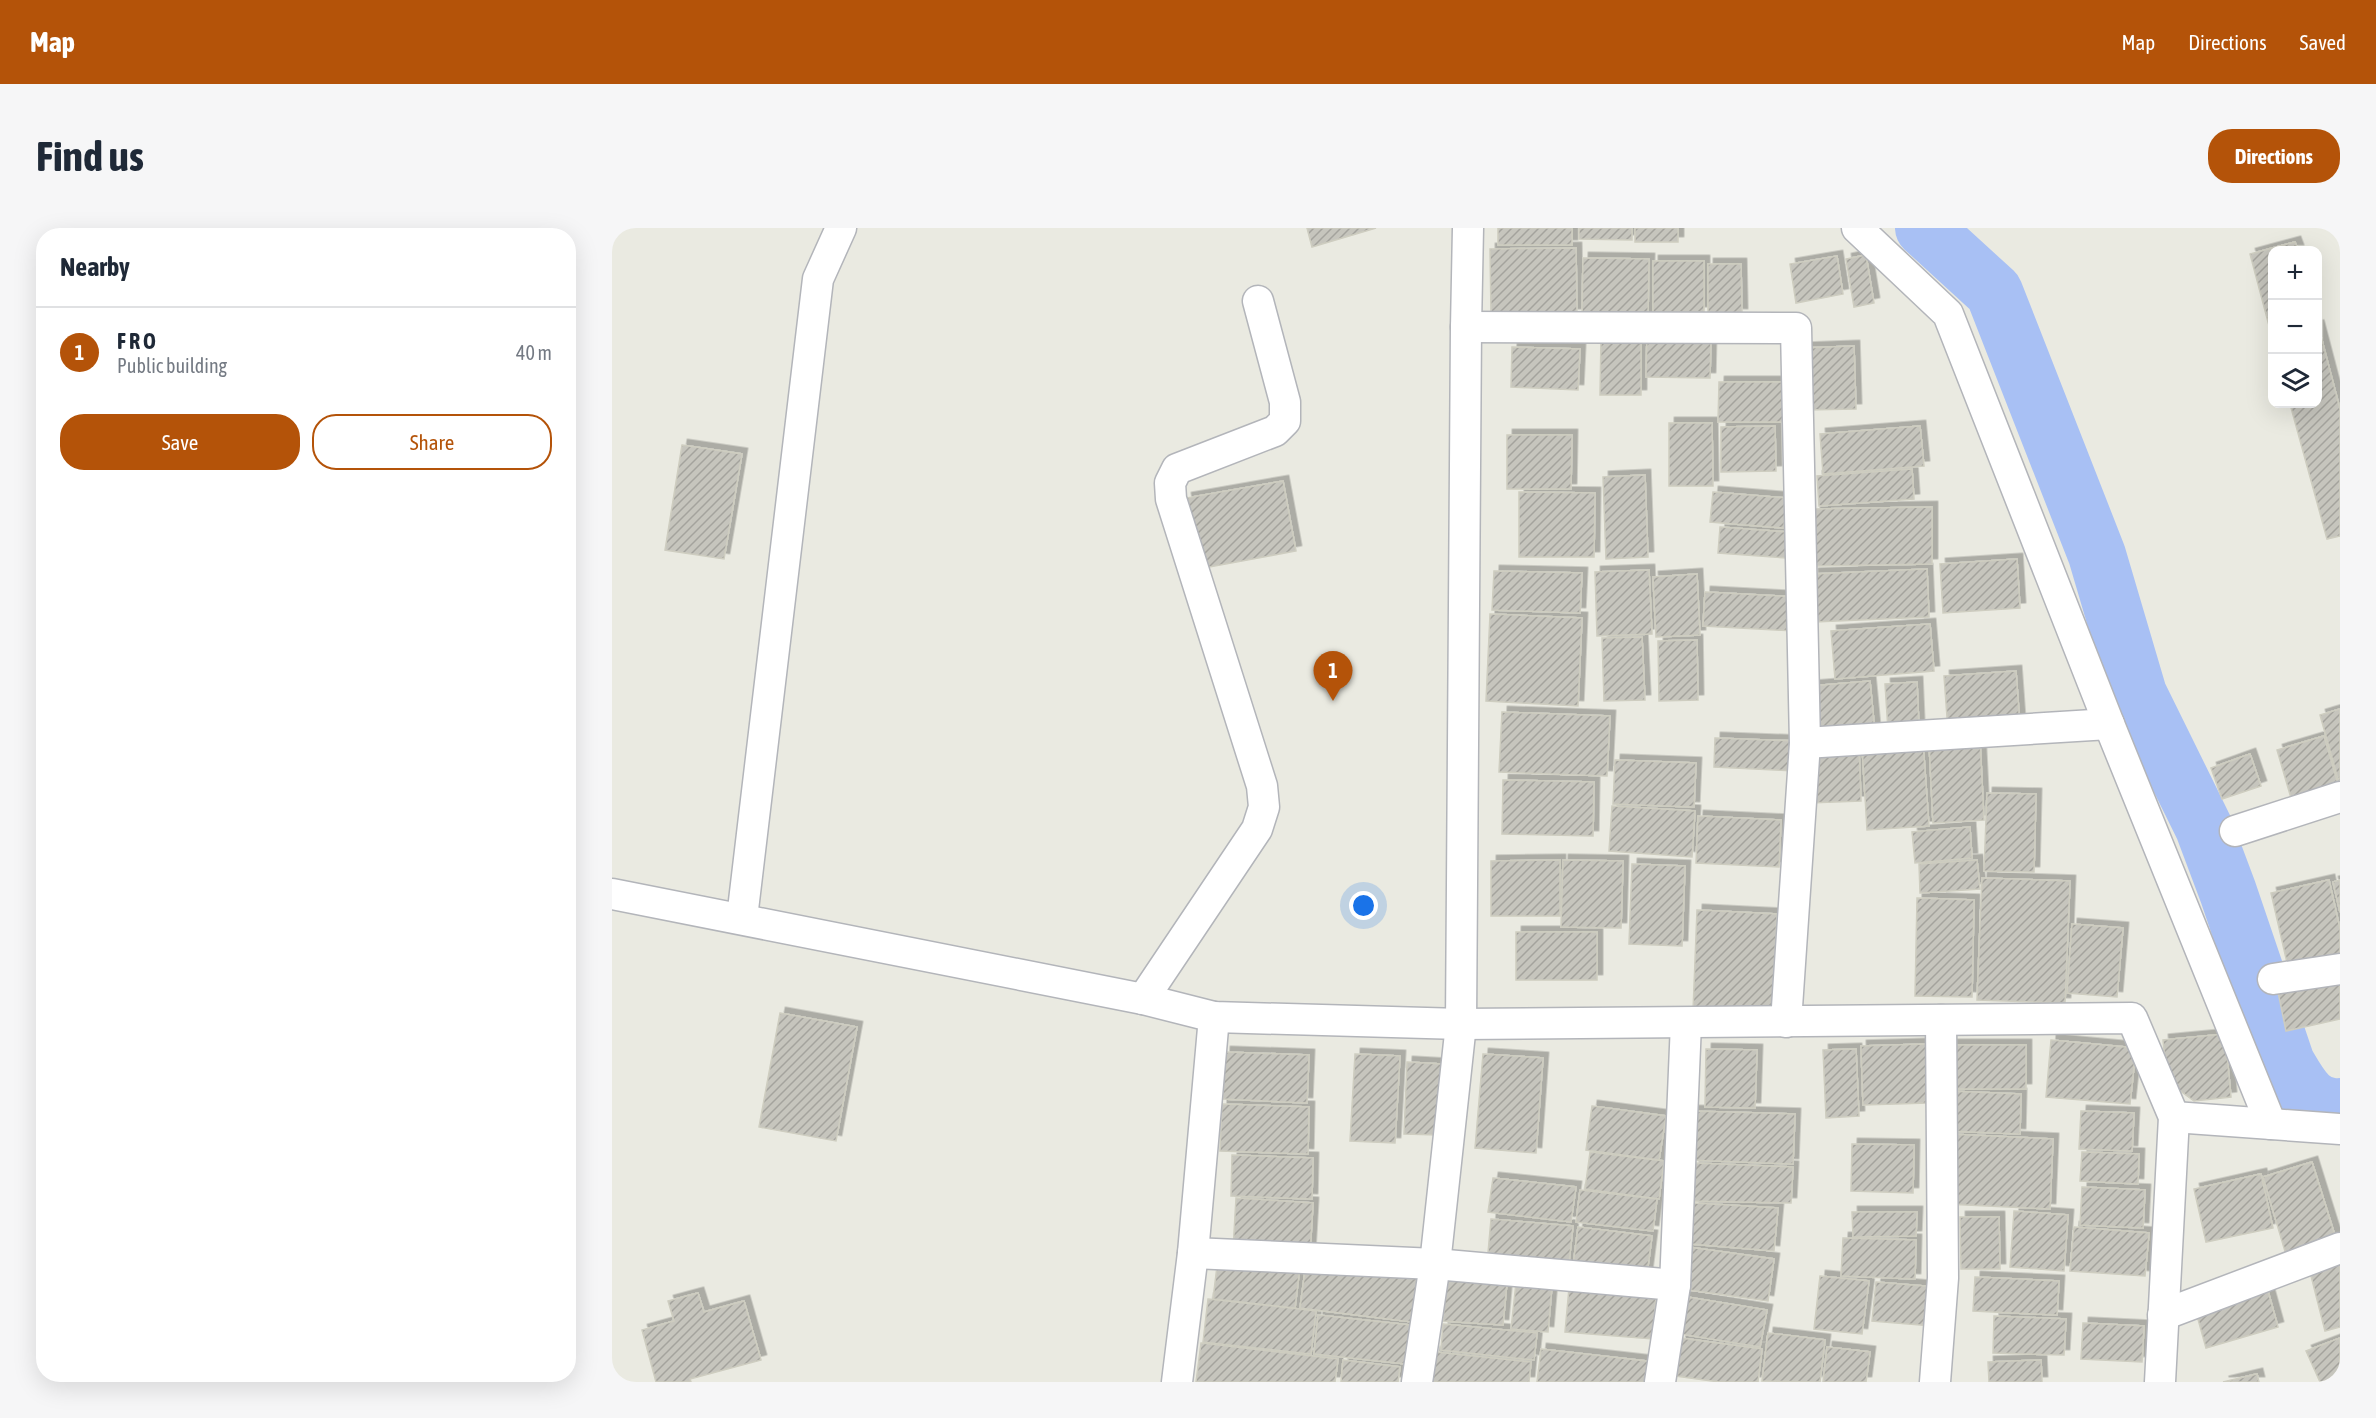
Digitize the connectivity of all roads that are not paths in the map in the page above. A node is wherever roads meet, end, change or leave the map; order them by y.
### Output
1 (841, 228) edge
2 (1468, 228) edge
3 (1857, 228) edge
4 (1258, 301) dead end
5 (1466, 327) junction
6 (2109, 724) junction
7 (1805, 743) junction
8 (2340, 797) edge
9 (2235, 831) dead end
10 (612, 894) edge
11 (742, 918) junction
12 (2340, 969) edge
13 (2273, 978) dead end
14 (1143, 999) junction
15 (1214, 1017) junction
16 (1941, 1020) junction
17 (1786, 1022) junction
18 (1686, 1023) junction
19 (1461, 1024) junction
20 (2174, 1117) junction
21 (2271, 1124) junction
22 (2340, 1129) edge
23 (2340, 1248) edge
24 (1193, 1253) junction
25 (1435, 1263) junction
26 (1675, 1286) junction
27 (2163, 1315) junction
28 (1177, 1382) edge
29 (1417, 1382) edge
30 (1660, 1382) edge
31 (1935, 1382) edge
32 (2160, 1382) edge

1 - 11 street
2 - 5 street
3 - 6 street
4 - 14 street
5 - 7 street
5 - 19 street
6 - 7 street
6 - 21 street
7 - 17 street
8 - 9 street
10 - 11 street
11 - 14 street
12 - 13 street
14 - 15 street
15 - 19 street
15 - 24 street
16 - 17 street
16 - 20 street
16 - 31 street
17 - 18 street
18 - 19 street
18 - 26 street
19 - 25 street
20 - 21 street
20 - 27 street
21 - 22 street
23 - 27 street
24 - 25 street
24 - 28 street
25 - 26 street
25 - 29 street
26 - 30 street
27 - 32 street

